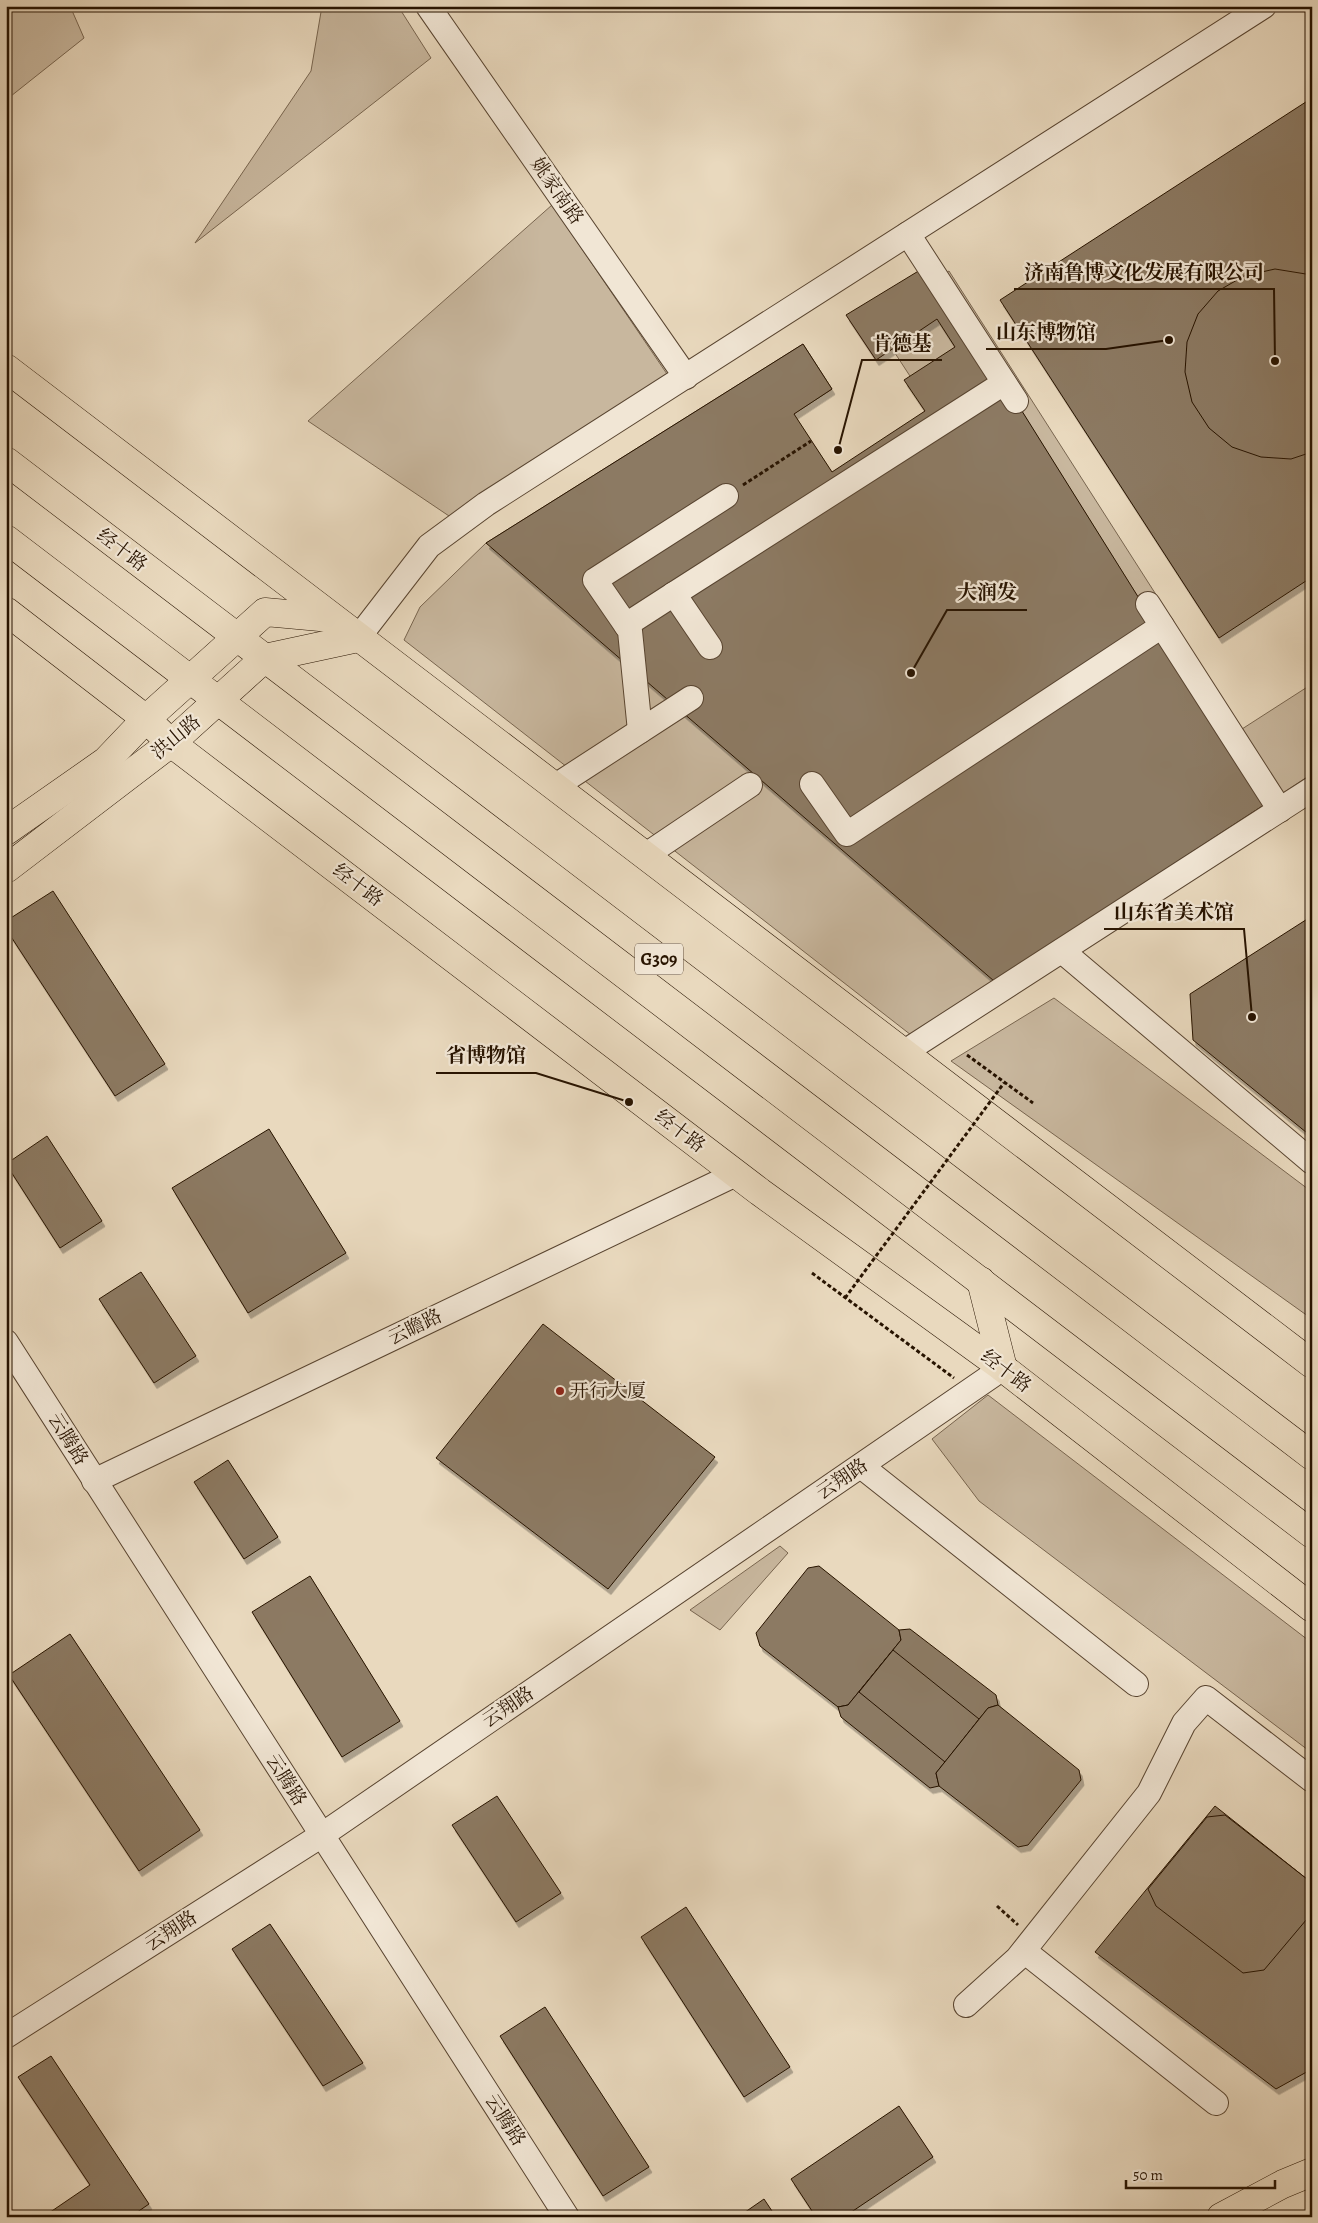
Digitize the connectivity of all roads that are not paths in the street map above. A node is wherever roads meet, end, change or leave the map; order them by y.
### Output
1 (428, 6) edge
2 (1264, 6) edge
3 (908, 234) junction
4 (6, 368) edge
5 (686, 377) junction
6 (6, 461) edge
7 (726, 496) road end
8 (6, 539) edge
9 (674, 594) junction
10 (1148, 604) dead end
11 (6, 611) edge
12 (331, 618) junction
13 (626, 625) junction
14 (1162, 626) junction
15 (236, 637) junction
16 (358, 638) junction
17 (710, 647) dead end
18 (265, 658) junction
19 (190, 679) junction
20 (691, 698) dead end
21 (218, 701) junction
22 (146, 719) junction
23 (640, 731) junction
24 (171, 743) junction
25 (812, 784) dead end
26 (750, 785) dead end
27 (554, 788) junction
28 (1312, 789) edge
29 (1280, 810) junction
30 (6, 831) edge
31 (646, 855) junction
32 (6, 869) edge
33 (1062, 951) junction
34 (903, 1053) junction
35 (1312, 1162) edge
36 (736, 1174) junction
37 (980, 1281) junction
38 (6, 1342) edge
39 (1312, 1364) edge
40 (1003, 1368) junction
41 (1312, 1456) edge
42 (861, 1466) junction
43 (94, 1481) junction
44 (1312, 1534) edge
45 (1312, 1608) edge
46 (1136, 1684) dead end
47 (1312, 1780) edge
48 (322, 1835) junction
49 (1028, 1945) junction
50 (966, 2005) dead end
51 (6, 2036) edge
52 (1216, 2103) dead end
53 (1312, 2172) edge
54 (1312, 2190) edge
55 (567, 2217) edge
56 (1221, 2217) edge
57 (1258, 2217) edge

1 - 5 street, 姚家南路
2 - 3 street
3 - 5 street
3 - 9 street
4 - 12 main road
5 - 16 street
6 - 15 main road, 经十路 / G309
7 - 13 street
8 - 19 main road
9 - 13 street
9 - 17 street
10 - 14 street
11 - 22 main road, 经十路
12 - 15 main road, 洪山路
12 - 16 main road
13 - 23 street
14 - 25 street
14 - 29 street
15 - 18 main road, 经十路 / G309
15 - 19 main road, 洪山路
16 - 18 main road
16 - 27 main road
18 - 21 main road, 洪山路
18 - 41 main road, 经十路 / G309
19 - 21 main road
19 - 22 main road, 洪山路
20 - 23 street
21 - 24 main road, 洪山路
21 - 37 main road
22 - 24 main road, 经十路
22 - 30 main road, 洪山路
23 - 27 street
24 - 32 main road, 洪山路
24 - 36 main road, 经十路
26 - 31 street
27 - 31 main road
28 - 29 street
29 - 33 street
31 - 34 main road
33 - 34 street
33 - 35 street
34 - 39 main road
36 - 40 main road, 经十路
36 - 43 street, 云瞻路
37 - 40 main road
37 - 44 main road
38 - 43 street, 云腾路
40 - 42 street, 云翔路
40 - 45 main road, 经十路
42 - 46 street
42 - 48 street, 云翔路
43 - 48 street, 云腾路
47 - 49 street
48 - 51 street, 云翔路
48 - 55 street, 云腾路
49 - 50 street
49 - 52 street
53 - 56 main road
54 - 57 main road

